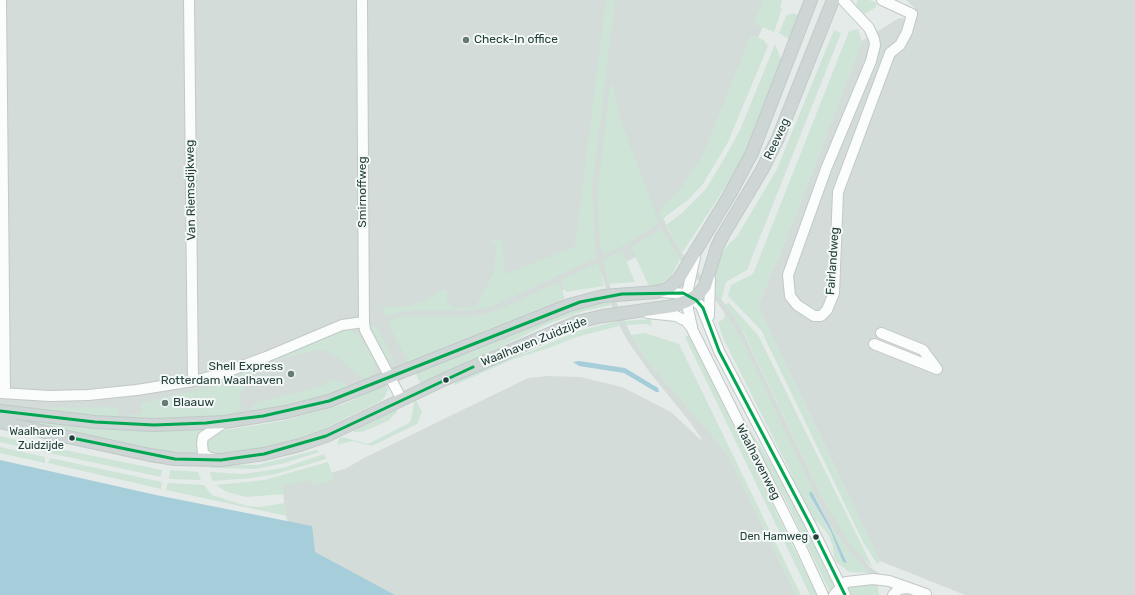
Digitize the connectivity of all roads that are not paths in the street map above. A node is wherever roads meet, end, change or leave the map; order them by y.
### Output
1 (1, 0) edge
2 (190, 0) edge
3 (362, 0) edge
4 (882, 0) edge
5 (811, 1) edge
6 (844, 1) edge
7 (832, 3) edge
8 (696, 250) junction
9 (710, 272) junction
10 (670, 287) joint
11 (656, 292) junction
12 (688, 299) junction
13 (707, 313) junction
14 (603, 316) junction
15 (364, 322) junction
16 (690, 323) junction
17 (881, 333) dead end
18 (874, 344) dead end
19 (390, 377) junction
20 (193, 381) junction
21 (2, 393) edge
22 (402, 400) junction
23 (0, 411) edge
24 (0, 422) edge
25 (225, 422) junction
26 (221, 460) junction
27 (832, 569) junction
28 (854, 580) junction
29 (843, 591) edge
30 (822, 595) edge
31 (834, 595) edge
32 (893, 595) edge

1 - 21 street
2 - 20 street, Van Riemsdijkweg
3 - 15 street, Smirnoffweg
4 - 6 street, Fairlandweg
5 - 8 main road, Reeweg
6 - 7 street
7 - 9 main road, Reeweg
8 - 10 main road, Reeweg
8 - 12 street, Reeweg
9 - 12 main road, Reeweg
9 - 13 street, Reeweg
10 - 11 main road, Waalhaven Zuidzijde
11 - 12 street, Waalhaven Zuidzijde
11 - 19 main road, Waalhaven Zuidzijde
12 - 13 street
12 - 14 main road, Waalhaven Zuidzijde
12 - 16 street, Reeweg
13 - 27 street, Waalhavenweg
14 - 16 street, Waalhaven Zuidzijde
14 - 22 main road, Waalhaven Zuidzijde
15 - 19 street, Smirnoffweg
15 - 20 street
16 - 30 street, Waalhavenweg
17 - 18 street
19 - 22 street
19 - 25 main road, Waalhaven Zuidzijde
20 - 21 street
22 - 26 main road, Waalhaven Zuidzijde
23 - 25 main road, Waalhaven Zuidzijde
24 - 26 main road, Waalhaven Zuidzijde
25 - 26 street, Waalhaven Zuidzijde
27 - 28 street
27 - 29 street, Waalhavenweg
28 - 29 street
28 - 32 street
29 - 31 street

